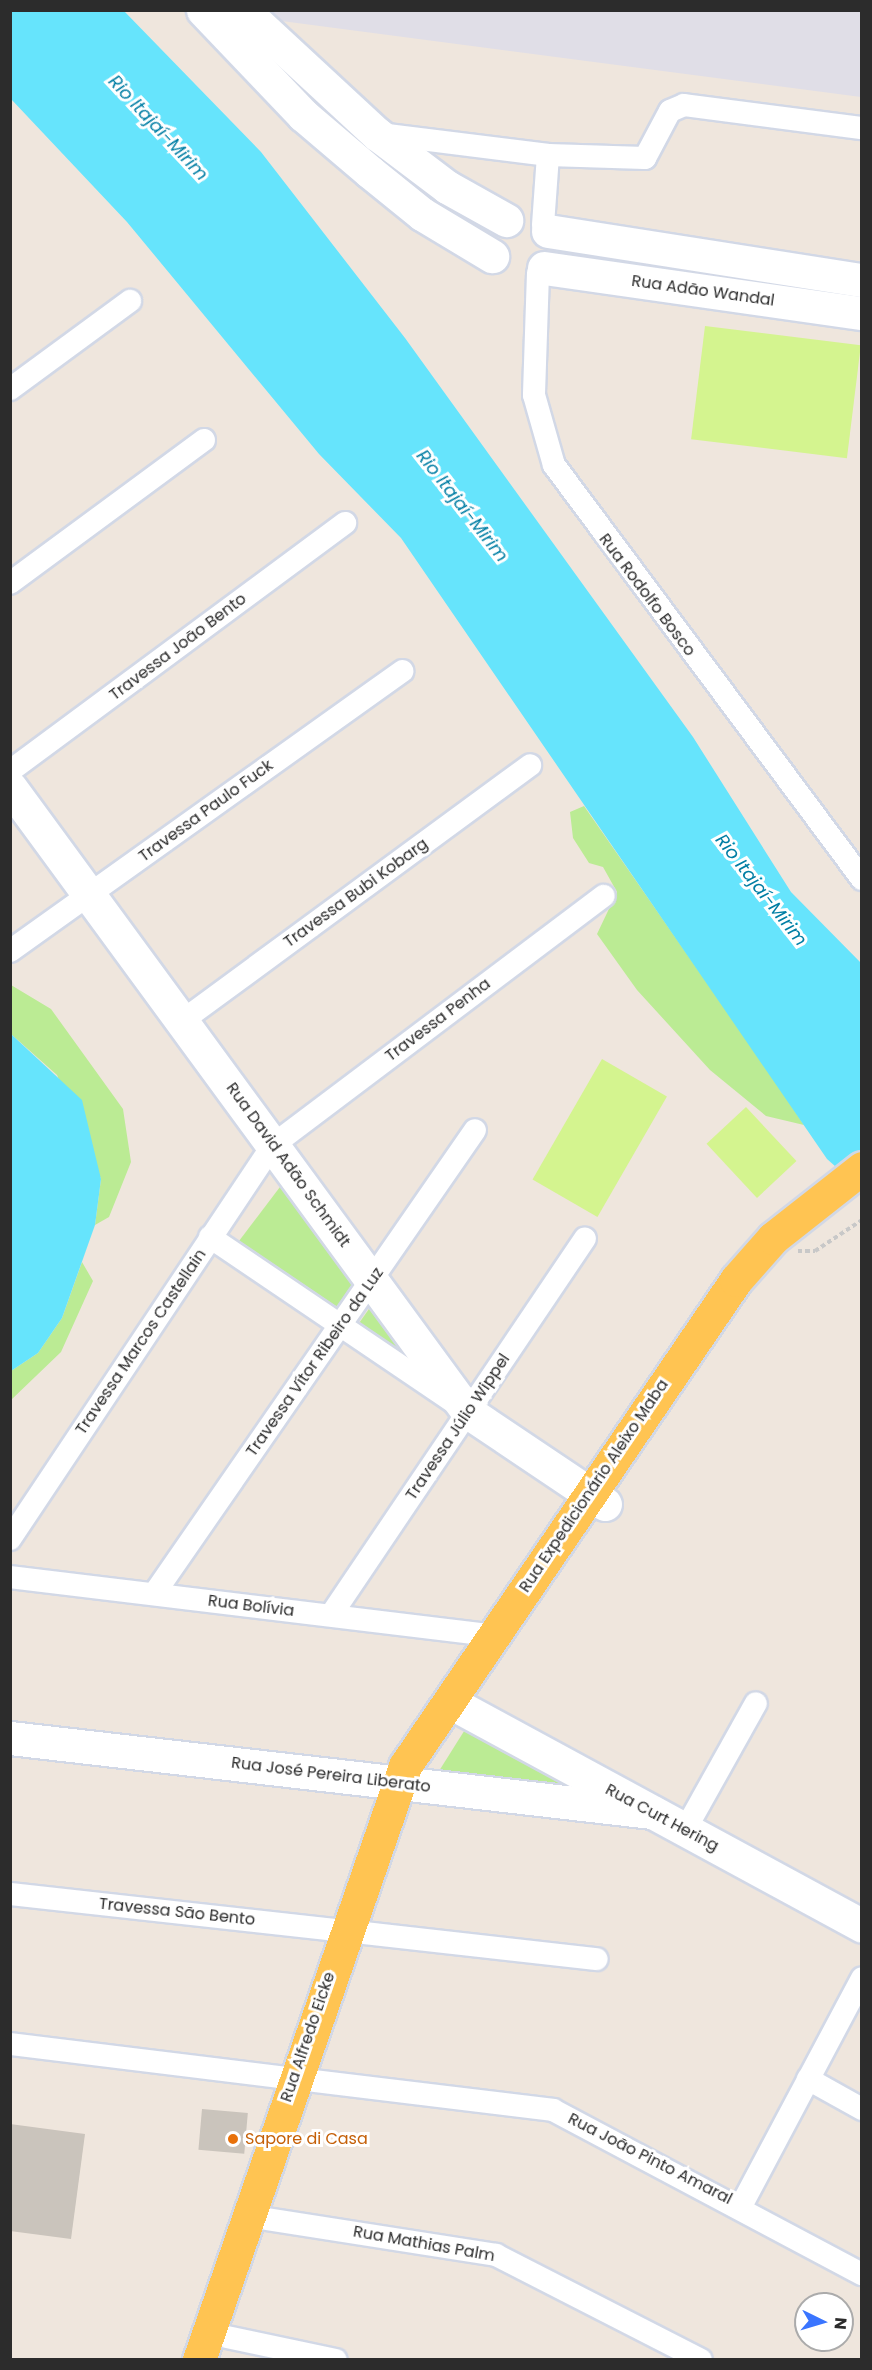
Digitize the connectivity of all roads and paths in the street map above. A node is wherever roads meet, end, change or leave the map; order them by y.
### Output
1 (203, 10) edge
2 (243, 10) edge
3 (861, 128) edge
4 (377, 134) junction
5 (548, 155) junction
6 (506, 220) junction
7 (545, 228) junction
8 (492, 256) junction
9 (541, 270) junction
10 (861, 280) edge
11 (130, 300) dead end
12 (861, 313) edge
13 (10, 389) edge
14 (204, 440) dead end
15 (345, 523) dead end
16 (10, 584) edge
17 (402, 671) dead end
18 (530, 765) dead end
19 (10, 771) edge
20 (10, 787) edge
21 (861, 879) edge
22 (90, 895) junction
23 (604, 896) dead end
24 (10, 951) edge
25 (182, 1021) junction
26 (475, 1130) dead end
27 (273, 1145) junction
28 (861, 1168) edge
29 (861, 1195) edge
30 (861, 1220) edge
31 (824, 1223) junction
32 (210, 1237) junction
33 (585, 1239) dead end
34 (792, 1251) junction
35 (372, 1279) junction
36 (340, 1325) junction
37 (468, 1412) junction
38 (597, 1499) junction
39 (10, 1539) edge
40 (10, 1576) edge
41 (154, 1594) junction
42 (331, 1615) junction
43 (492, 1635) junction
44 (756, 1703) dead end
45 (463, 1709) junction
46 (10, 1738) edge
47 (406, 1784) junction
48 (652, 1812) junction
49 (685, 1830) junction
50 (10, 1894) edge
51 (861, 1926) edge
52 (354, 1932) junction
53 (597, 1959) dead end
54 (861, 1978) edge
55 (10, 2044) edge
56 (808, 2079) junction
57 (304, 2080) junction
58 (861, 2109) edge
59 (741, 2206) junction
60 (267, 2219) junction
61 (861, 2274) edge
62 (224, 2348) edge
63 (199, 2360) edge
64 (336, 2360) edge
65 (701, 2360) edge

1 - 8 main road
2 - 4 main road
3 - 5 street
4 - 5 street
4 - 6 main road
5 - 7 street
6 - 7 main road
6 - 8 main road
7 - 9 main road
7 - 10 main road, Rua Adão Wandal
8 - 9 main road
9 - 12 main road, Rua Adão Wandal
9 - 21 street, Rua Rodolfo Bosco
11 - 13 street
14 - 16 street
15 - 19 street, Travessa João Bento
17 - 22 street, Travessa Paulo Fuck
18 - 25 street, Travessa Bubi Kobarg
20 - 22 main road, Rua David Adão Schmidt
22 - 24 street, Travessa Paulo Fuck
22 - 25 main road, Rua David Adão Schmidt
23 - 27 street, Travessa Penha
25 - 27 main road, Rua David Adão Schmidt
26 - 35 street, Travessa Vítor Ribeiro da Luz
27 - 32 street, Travessa Marcos Castellain
27 - 35 main road, Rua David Adão Schmidt
28 - 31 main road
29 - 31 main road
30 - 31 path
31 - 34 main road, Rua Expedicionário Aleixo Maba
31 - 34 path
31 - 38 main road, Rua Expedicionário Aleixo Maba
32 - 36 street
32 - 39 street, Travessa Marcos Castellain
33 - 37 street, Travessa Júlio Wippel
34 - 38 main road, Rua Expedicionário Aleixo Maba
35 - 36 street, Travessa Vítor Ribeiro da Luz
35 - 37 main road, Rua David Adão Schmidt
36 - 37 street
36 - 41 street, Travessa Vítor Ribeiro da Luz
37 - 38 main road, Rua David Adão Schmidt
37 - 42 street, Travessa Júlio Wippel
38 - 43 main road, Rua Expedicionário Aleixo Maba
38 - 45 main road, Rua Expedicionário Aleixo Maba
40 - 41 street, Rua Bolívia
41 - 42 street, Rua Bolívia
42 - 43 street, Rua Bolívia
43 - 47 main road, Rua Expedicionário Aleixo Maba
44 - 49 street
45 - 47 main road, Rua Expedicionário Aleixo Maba
45 - 48 main road, Rua Curt Hering
46 - 47 main road, Rua José Pereira Liberato
47 - 48 main road, Rua José Pereira Liberato
47 - 52 main road, Rua Alfredo Eicke
48 - 49 main road, Rua Curt Hering
49 - 51 main road, Rua Curt Hering
50 - 52 street, Travessa São Bento
52 - 53 street, Travessa São Bento
52 - 57 main road, Rua Alfredo Eicke
54 - 56 street
55 - 57 street, Rua João Pinto Amaral
56 - 58 street
56 - 59 street
57 - 59 street, Rua João Pinto Amaral
57 - 60 main road, Rua Alfredo Eicke
57 - 63 main road, Rua Alfredo Eicke
59 - 61 street, Rua João Pinto Amaral
60 - 62 main road, Rua Alfredo Eicke
60 - 65 street, Rua Mathias Palm
62 - 64 street

